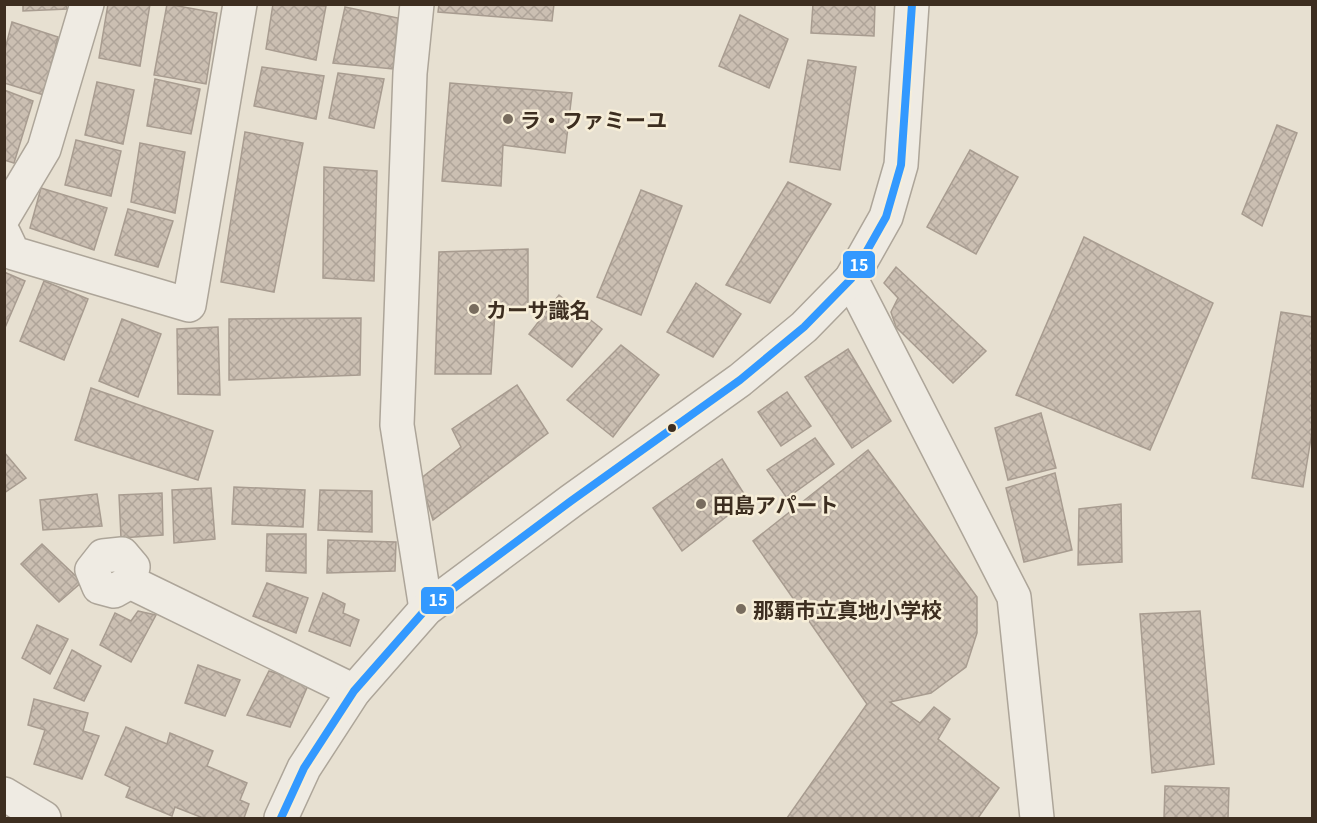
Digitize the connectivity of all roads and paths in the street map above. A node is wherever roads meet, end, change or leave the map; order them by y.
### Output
1 (87, 4) edge
2 (240, 4) edge
3 (417, 4) edge
4 (912, 4) edge
5 (4, 216) edge
6 (4, 234) edge
7 (851, 279) junction
8 (130, 582) dead end
9 (426, 609) junction
10 (354, 691) junction
11 (4, 794) edge
12 (44, 819) edge
13 (281, 819) edge
14 (1036, 819) edge

1 - 5 street
2 - 6 street
3 - 9 street
4 - 7 street
7 - 9 street
7 - 14 street
8 - 10 street
9 - 10 street
10 - 13 street
11 - 12 street

